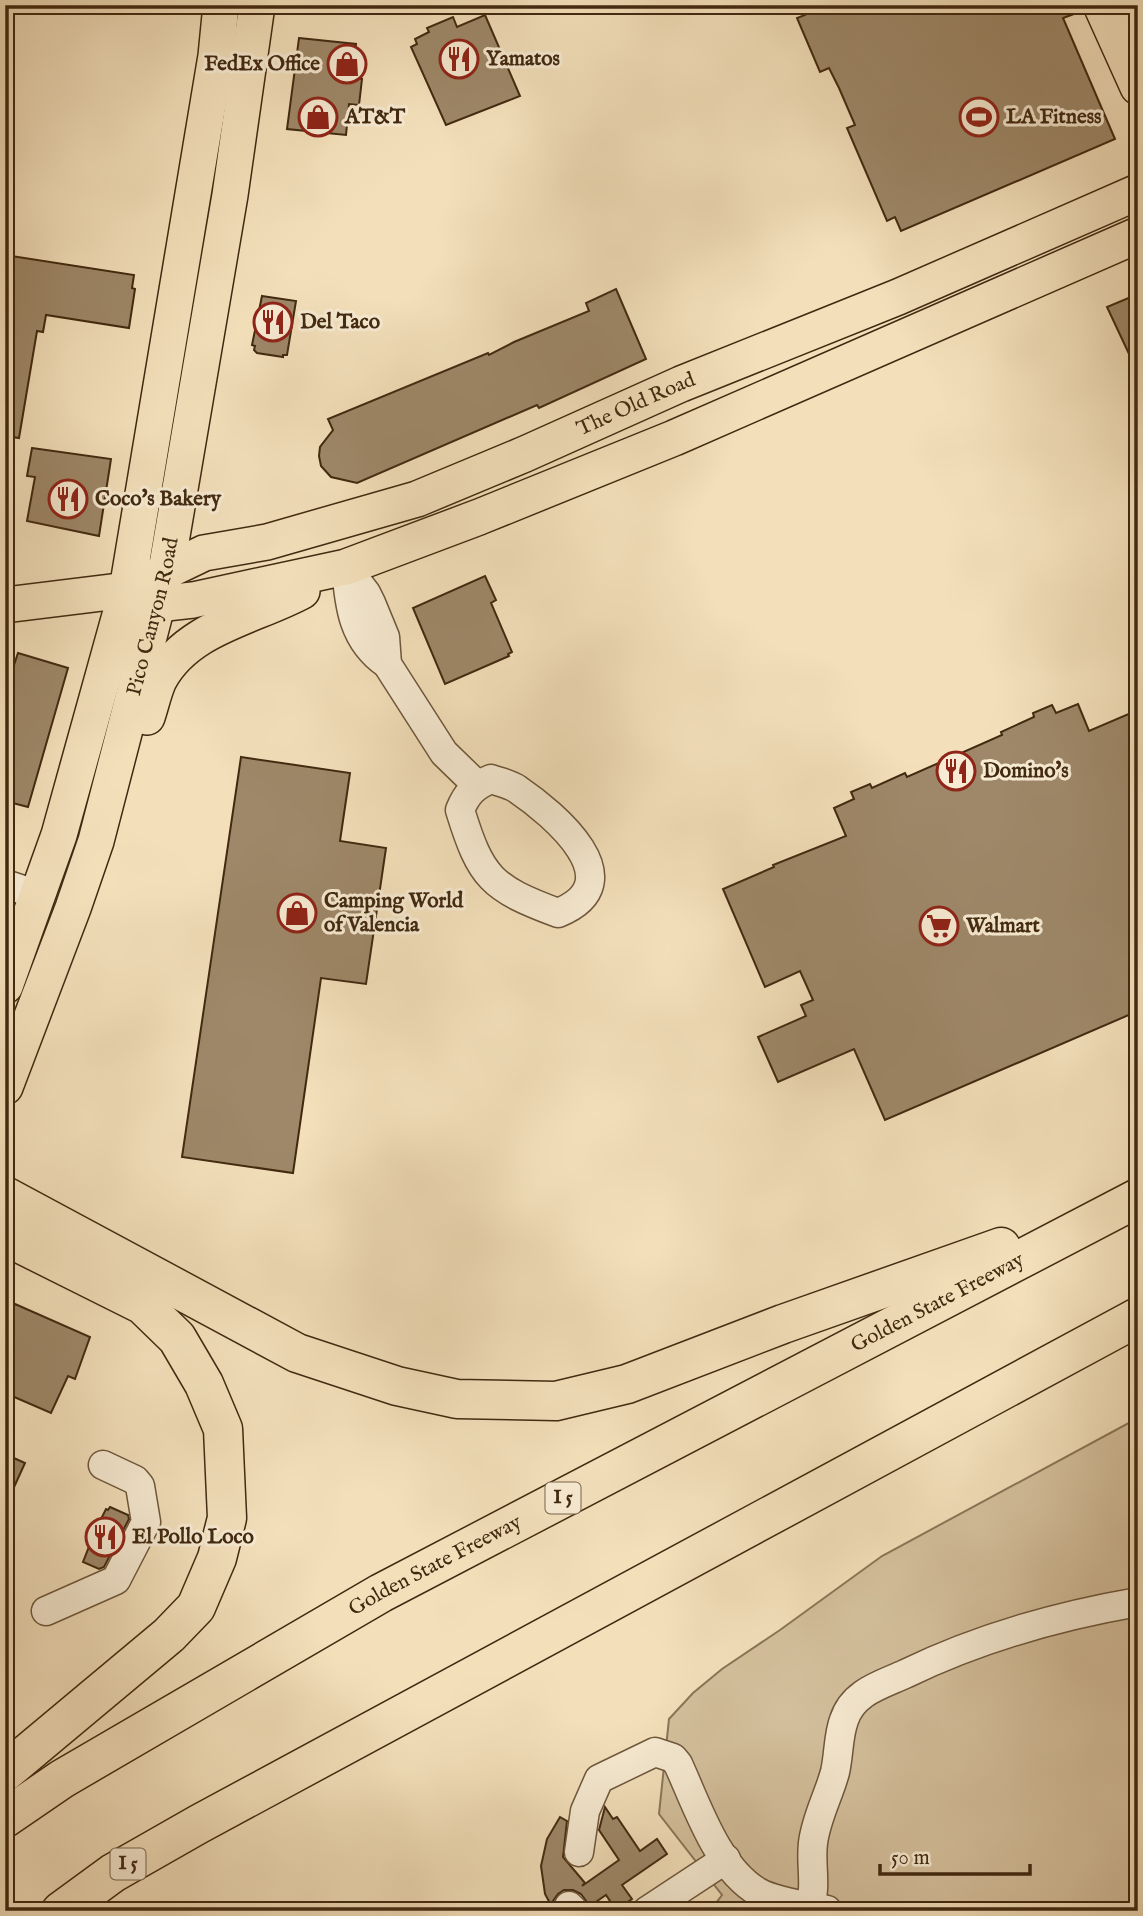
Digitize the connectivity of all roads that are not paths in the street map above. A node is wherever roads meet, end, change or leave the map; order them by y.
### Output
1 (221, 5) edge
2 (257, 5) edge
3 (1101, 5) edge
4 (1138, 87) edge
5 (1138, 192) edge
6 (1138, 234) edge
7 (346, 567) junction
8 (166, 570) junction
9 (142, 597) junction
10 (5, 605) edge
11 (477, 785) junction
12 (96, 841) junction
13 (5, 884) edge
14 (38, 895) junction
15 (5, 986) edge
16 (5, 1087) edge
17 (5, 1196) edge
18 (1136, 1199) edge
19 (5, 1236) edge
20 (1138, 1317) edge
21 (103, 1465) dead end
22 (1138, 1602) edge
23 (46, 1611) dead end
24 (5, 1772) edge
25 (5, 1818) edge
26 (199, 1824) junction
27 (579, 1852) dead end
28 (726, 1859) junction
29 (816, 1909) edge
30 (61, 1911) edge
31 (104, 1911) edge
32 (647, 1911) edge

1 - 9 main road, Pico Canyon Road
2 - 8 main road, Pico Canyon Road
3 - 4 main road
5 - 8 main road, The Old Road
6 - 7 main road, The Old Road
7 - 9 main road, The Old Road
7 - 11 lane
7 - 12 main road
8 - 9 main road, Pico Canyon Road
9 - 10 main road, The Old Road
9 - 12 main road, Pico Canyon Road
9 - 14 main road, Pico Canyon Road
11 - 11 lane
12 - 16 main road, Pico Canyon Road
13 - 14 lane
14 - 15 main road, Pico Canyon Road
17 - 18 highway
18 - 25 highway, Golden State Freeway / I 5
19 - 24 highway
20 - 26 highway, I 5
21 - 23 lane
22 - 29 lane
26 - 30 highway, I 5
26 - 31 highway
27 - 28 lane
28 - 29 lane
28 - 32 lane

